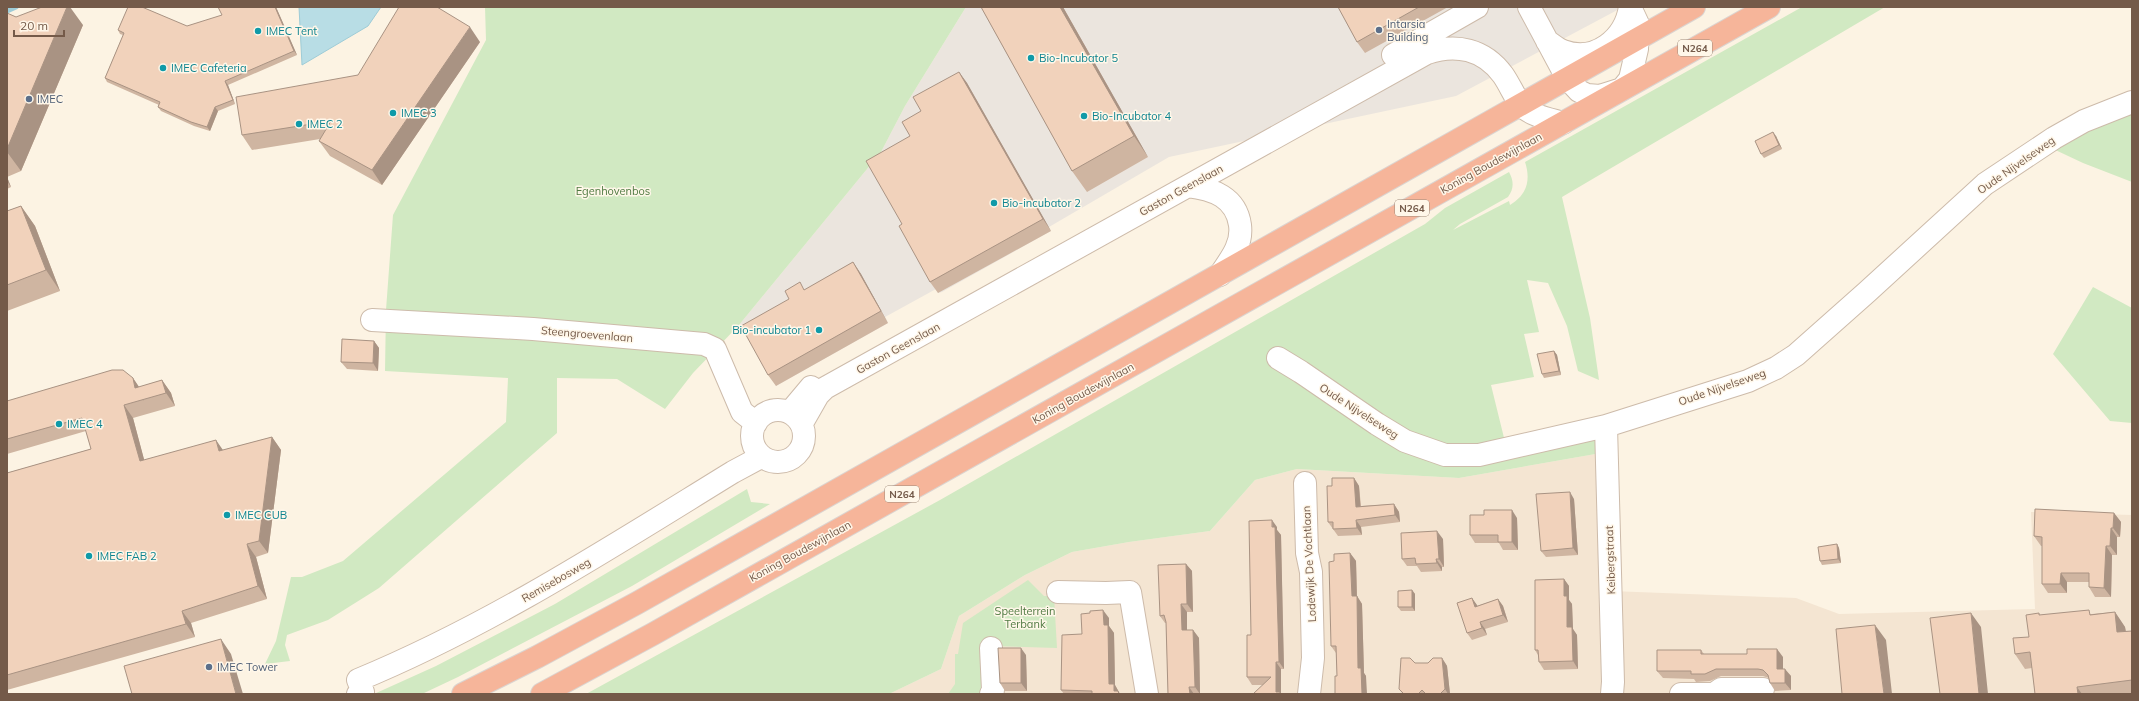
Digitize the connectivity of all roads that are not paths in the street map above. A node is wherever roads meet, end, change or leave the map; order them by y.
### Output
1 (1477, 7) edge
2 (1529, 7) edge
3 (1630, 7) edge
4 (1694, 7) edge
5 (1769, 7) edge
6 (1638, 38) junction
7 (1547, 41) junction
8 (1567, 78) junction
9 (1622, 90) junction
10 (2132, 102) edge
11 (1522, 105) junction
12 (1563, 123) junction
13 (1188, 186) junction
14 (1220, 275) junction
15 (372, 320) dead end
16 (1278, 358) dead end
17 (796, 418) junction
18 (756, 423) junction
19 (1606, 426) junction
20 (761, 456) junction
21 (1305, 483) dead end
22 (1058, 592) dead end
23 (991, 648) dead end
24 (1764, 689) dead end
25 (358, 694) edge
26 (463, 694) edge
27 (542, 694) edge
28 (991, 694) edge
29 (1147, 694) edge
30 (1309, 694) edge
31 (1612, 694) edge
32 (1682, 694) edge

1 - 17 street, Gaston Geenslaan
2 - 7 street
3 - 6 street
3 - 7 street
4 - 6 highway
5 - 9 highway, Koning Boudewijnlaan / N264
6 - 8 highway
6 - 9 street
7 - 8 street
8 - 9 street, Koning Boudewijnlaan
8 - 11 highway
9 - 12 highway, Koning Boudewijnlaan / N264
10 - 19 street, Oude Nijvelseweg
11 - 12 street, Gaston Geenslaan
11 - 13 street, Gaston Geenslaan
11 - 14 highway
12 - 27 highway, Koning Boudewijnlaan / N264
13 - 14 street
13 - 17 street, Gaston Geenslaan
14 - 26 highway
15 - 18 street, Steengroevenlaan
16 - 19 street, Oude Nijvelseweg
17 - 18 street
17 - 20 street
18 - 20 street
19 - 31 street, Keibergstraat
20 - 25 street, Remisebosweg
21 - 30 street, Lodewijk De Vochtlaan
22 - 29 street
23 - 28 street
24 - 32 street

